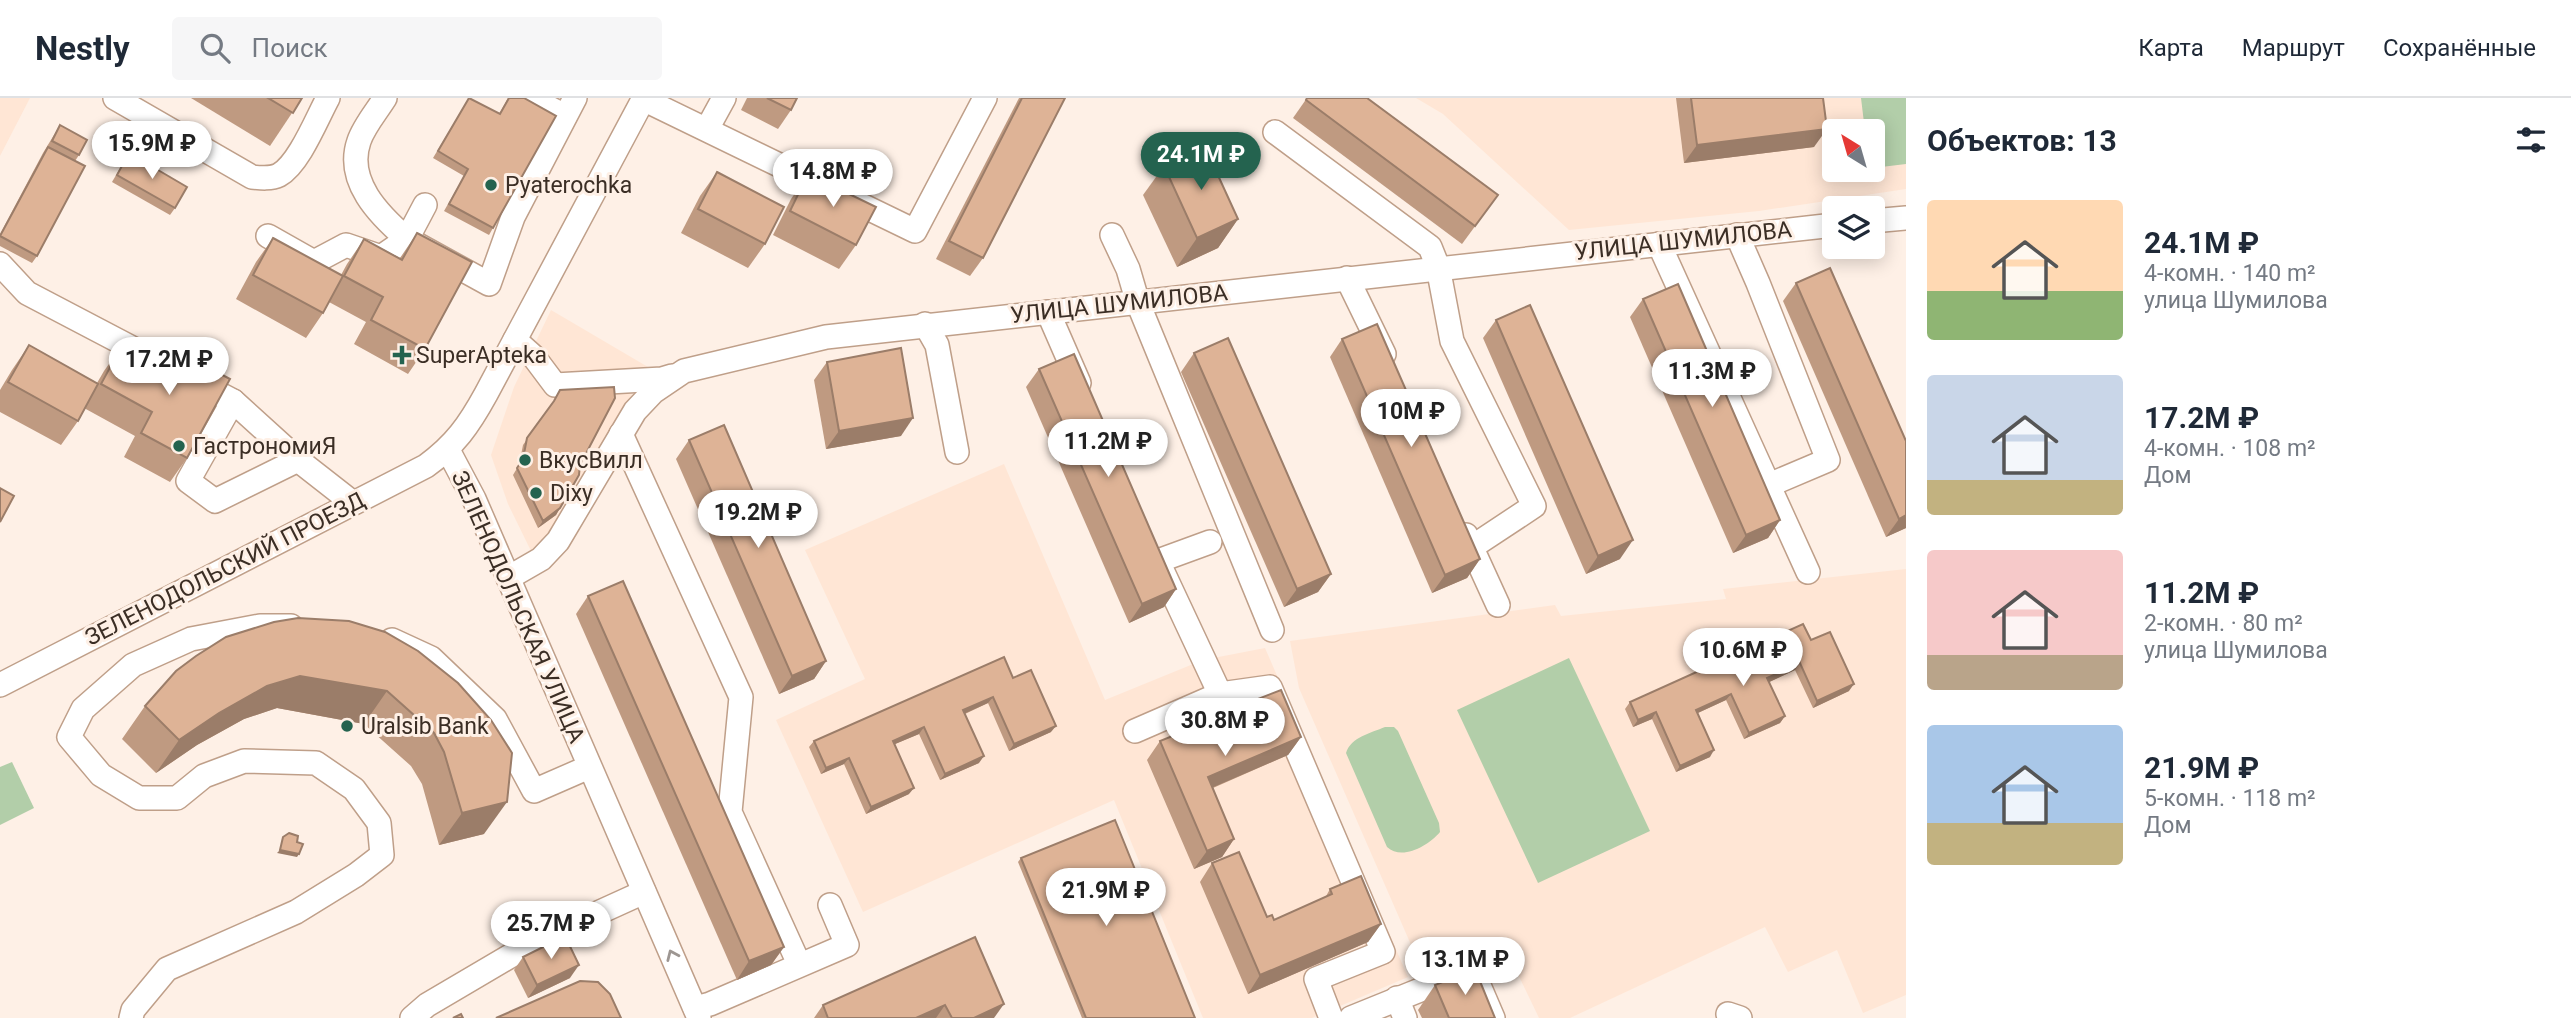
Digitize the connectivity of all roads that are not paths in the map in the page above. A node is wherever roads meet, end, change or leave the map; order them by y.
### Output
1 (115, 98) edge
2 (328, 98) edge
3 (385, 98) edge
4 (530, 98) edge
5 (643, 98) edge
6 (724, 98) edge
7 (985, 98) edge
8 (570, 107) edge
9 (707, 130) junction
10 (1275, 132) dead end
11 (425, 205) dead end
12 (1906, 218) edge
13 (1885, 220) edge
14 (1822, 226) edge
15 (1112, 235) dead end
16 (1737, 235) junction
17 (268, 236) dead end
18 (407, 239) junction
19 (1659, 244) junction
20 (0, 264) edge
21 (1438, 267) junction
22 (1347, 278) junction
23 (1138, 303) junction
24 (1048, 312) junction
25 (925, 324) junction
26 (514, 340) junction
27 (684, 371) junction
28 (1392, 373) edge
29 (1087, 400) edge
30 (233, 401) junction
31 (621, 434) junction
32 (447, 450) junction
33 (957, 452) dead end
34 (298, 460) junction
35 (1769, 485) junction
36 (353, 503) junction
37 (1458, 516) edge
38 (1210, 542) dead end
39 (1472, 547) junction
40 (1808, 572) dead end
41 (508, 578) junction
42 (1498, 605) dead end
43 (314, 627) edge
44 (368, 628) edge
45 (1272, 630) dead end
46 (0, 685) edge
47 (1220, 694) junction
48 (1135, 731) dead end
49 (589, 767) junction
50 (644, 892) junction
51 (830, 905) dead end
52 (799, 964) junction
53 (1401, 1008) edge
54 (697, 1013) edge
55 (131, 1018) edge
56 (412, 1018) edge
57 (1331, 1018) edge
58 (1351, 1018) edge
59 (1493, 1018) edge

1 - 2 street
3 - 18 street
4 - 8 street
5 - 9 street
5 - 26 street, ЗЕЛЕНОДОЛЬСКАЯ УЛИЦА
6 - 9 street
7 - 9 street
8 - 18 street
10 - 21 street
11 - 18 street
12 - 13 street
14 - 16 street, УЛИЦА ШУМИЛОВА
15 - 23 street
16 - 19 street, УЛИЦА ШУМИЛОВА
16 - 35 street
17 - 18 street
19 - 21 street, УЛИЦА ШУМИЛОВА
19 - 35 street
20 - 30 street
21 - 22 street, УЛИЦА ШУМИЛОВА
21 - 39 street
22 - 23 street, УЛИЦА ШУМИЛОВА
22 - 28 street
23 - 24 street, УЛИЦА ШУМИЛОВА
23 - 45 street
24 - 25 street, УЛИЦА ШУМИЛОВА
24 - 29 street
25 - 27 street, УЛИЦА ШУМИЛОВА
25 - 33 street
26 - 27 street
26 - 32 street, ЗЕЛЕНОДОЛЬСКАЯ УЛИЦА
27 - 31 street, УЛИЦА ШУМИЛОВА
30 - 34 street
30 - 34 street
31 - 41 street, УЛИЦА ШУМИЛОВА
31 - 52 street
32 - 36 street, ЗЕЛЕНОДОЛЬСКИЙ ПРОЕЗД
32 - 41 street, ЗЕЛЕНОДОЛЬСКАЯ УЛИЦА
34 - 36 street
35 - 40 street
36 - 46 street, ЗЕЛЕНОДОЛЬСКИЙ ПРОЕЗД
37 - 39 street
38 - 47 street
39 - 42 street
41 - 49 street, ЗЕЛЕНОДОЛЬСКАЯ УЛИЦА
43 - 55 street
44 - 49 street
47 - 48 street
47 - 57 street
49 - 50 street, ЗЕЛЕНОДОЛЬСКАЯ УЛИЦА
54 -> 50 street, ЗЕЛЕНОДОЛЬСКАЯ УЛИЦА
50 - 56 street
51 - 52 street
52 - 54 street
53 - 58 street
53 - 59 street

